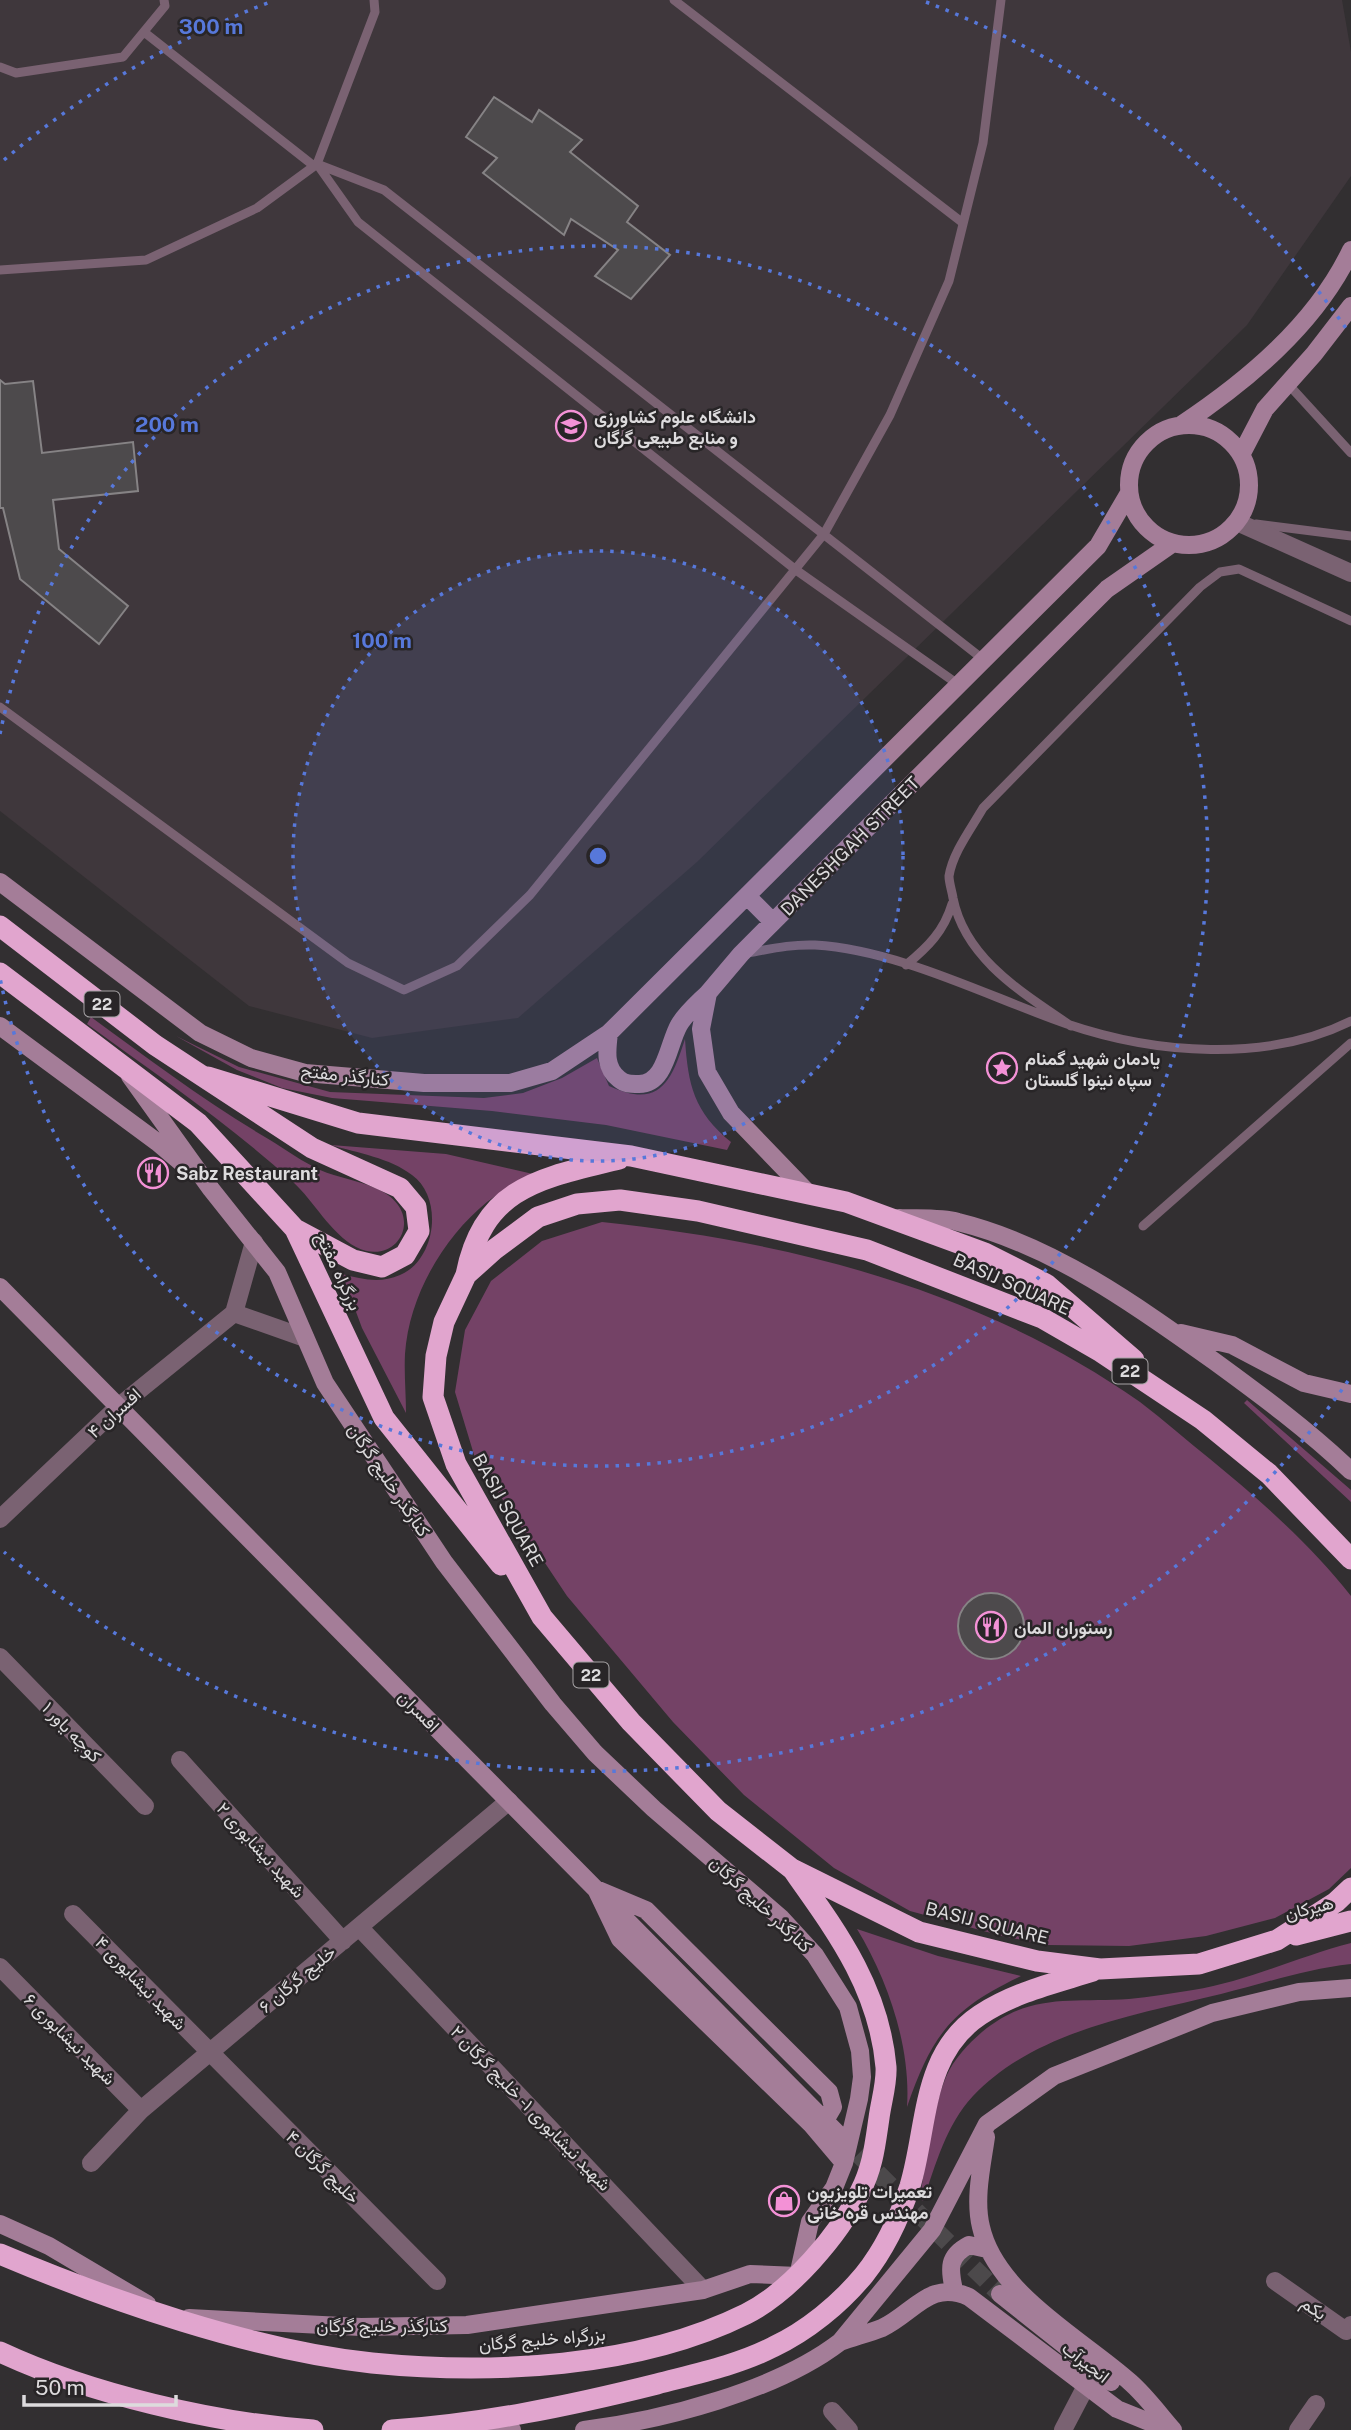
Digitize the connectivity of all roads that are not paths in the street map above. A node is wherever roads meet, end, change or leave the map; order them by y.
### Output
1 (164, 0) edge
2 (374, 0) edge
3 (674, 0) edge
4 (1001, 0) edge
5 (144, 32) junction
6 (0, 67) edge
7 (316, 165) junction
8 (964, 223) junction
9 (1351, 250) edge
10 (0, 270) edge
11 (1351, 306) edge
12 (1287, 384) junction
13 (1181, 425) junction
14 (1351, 453) edge
15 (1241, 455) junction
16 (1129, 493) junction
17 (1237, 522) junction
18 (824, 534) junction
19 (1351, 536) edge
20 (1173, 543) junction
21 (796, 570) junction
22 (1351, 573) edge
23 (1351, 621) edge
24 (984, 660) junction
25 (959, 685) junction
26 (0, 707) edge
27 (0, 882) edge
28 (747, 896) junction
29 (953, 899) junction
30 (773, 922) junction
31 (0, 926) edge
32 (741, 954) junction
33 (906, 965) junction
34 (0, 973) edge
35 (708, 993) junction
36 (1351, 1021) edge
37 (0, 1026) edge
38 (1071, 1026) junction
39 (609, 1033) junction
40 (1351, 1044) edge
41 (120, 1063) junction
42 (208, 1077) junction
43 (631, 1156) junction
44 (211, 1189) junction
45 (809, 1194) junction
46 (895, 1218) junction
47 (1143, 1226) dead end
48 (295, 1229) junction
49 (254, 1242) junction
50 (466, 1275) junction
51 (0, 1287) edge
52 (234, 1313) junction
53 (1172, 1331) junction
54 (305, 1338) junction
55 (1351, 1394) edge
56 (117, 1408) junction
57 (1203, 1420) junction
58 (1351, 1471) edge
59 (0, 1519) edge
60 (1351, 1559) edge
61 (542, 1618) junction
62 (0, 1657) edge
63 (180, 1760) dead end
64 (509, 1801) junction
65 (145, 1806) dead end
66 (792, 1869) junction
67 (1351, 1888) edge
68 (73, 1914) dead end
69 (1351, 1921) edge
70 (359, 1927) junction
71 (1278, 1940) junction
72 (342, 1941) junction
73 (0, 1967) edge
74 (1100, 1969) junction
75 (1351, 1988) edge
76 (209, 2053) junction
77 (141, 2110) junction
78 (818, 2122) junction
79 (987, 2124) junction
80 (839, 2135) tunnel mouth
81 (91, 2163) dead end
82 (844, 2163) junction
83 (0, 2224) edge
84 (987, 2249) junction
85 (0, 2253) edge
86 (797, 2276) junction
87 (437, 2281) dead end
88 (1275, 2281) dead end
89 (703, 2290) junction
90 (954, 2290) junction
91 (1000, 2294) tunnel mouth
92 (169, 2317) junction
93 (1351, 2325) edge
94 (840, 2342) junction
95 (5, 2356) edge
96 (1086, 2386) junction
97 (1316, 2404) dead end
98 (832, 2411) dead end
99 (468, 2424) junction
100 (313, 2430) edge
101 (392, 2430) edge
102 (512, 2430) edge
103 (584, 2430) edge
104 (849, 2430) edge
105 (1063, 2430) edge
106 (1171, 2430) edge
107 (1298, 2430) edge

1 - 5 lane
2 - 7 lane
3 - 8 lane
4 - 8 lane
5 - 6 lane
5 - 7 lane
7 - 10 lane
7 - 18 lane
7 - 21 lane
8 - 18 lane
9 - 13 main road
11 - 12 main road
12 - 14 lane
12 - 15 main road
13 - 15 main road
13 - 16 main road
15 - 17 main road
16 - 20 main road
16 - 24 main road
17 - 19 lane
17 - 20 main road
17 - 22 street
18 - 21 lane
18 - 24 lane
20 - 30 main road, DANESHGAH STREET
21 - 25 lane
21 - 26 lane
23 - 29 lane
24 - 25 main road
25 - 28 main road
27 - 39 main road, کنارگذر مفتح
28 - 30 main road
28 - 39 main road
29 - 33 lane
29 - 38 lane
30 - 32 main road, DANESHGAH STREET
31 - 42 highway, 22
32 - 33 lane
32 - 35 main road, DANESHGAH STREET
33 - 38 lane
34 - 41 highway, بزرگراه مفتح / 22
35 - 39 main road
35 - 45 main road, DANESHGAH STREET
36 - 38 lane
37 - 44 main road
40 - 47 lane
41 - 44 main road
41 - 48 highway, بزرگراه مفتح / 22
42 - 43 highway, 22
42 - 48 highway
43 - 45 highway, 22
43 - 50 highway
44 - 49 main road, کنارگذر خلیج گرگان
45 - 46 highway, 22
46 - 53 main road
46 - 57 highway, 22
48 - 61 highway, بزرگراه مفتح / 22
49 - 52 street
49 - 54 main road, کنارگذر خلیج گرگان
50 - 57 highway, BASIJ SQUARE / 22
50 - 61 highway, BASIJ SQUARE / 22
51 - 56 main road, افسران
52 - 54 street
52 - 56 street, افسران ۴
53 - 55 main road
53 - 58 main road
54 - 82 main road, کنارگذر خلیج گرگان
56 - 59 street, افسران ۴
56 - 64 main road, افسران
57 - 60 highway, BASIJ SQUARE / 22
61 - 66 highway, BASIJ SQUARE / 22
62 - 65 street, کوچه یاور ۱
63 - 72 street, شهید نیشابوری ۲
64 - 70 street, خلیج گرگان ۶
64 - 78 main road, افسران
66 - 74 highway, BASIJ SQUARE / 22
66 - 86 highway, بزرگراه خلیج گرگان
67 - 71 highway, BASIJ SQUARE / 22
68 - 76 street, شهید نیشابوری ۴
69 - 71 highway, هیرکان / 22
70 - 72 street, خلیج گرگان ۶
70 - 89 street, شهید نیشابوری ۱ - خلیج گرگان ۲
71 - 74 highway, BASIJ SQUARE / 22
72 - 76 street, خلیج گرگان ۶
73 - 77 street, شهید نیشابوری ۶
74 - 99 highway
75 - 79 main road
76 - 77 street, خلیج گرگان ۶
76 - 87 street, خلیج گرگان ۴
77 - 81 street, خلیج گرگان ۶
78 - 80 main road, افسران
78 - 82 main road
79 - 84 main road
79 - 94 main road
82 - 86 main road, کنارگذر خلیج گرگان
83 - 92 main road, کنارگذر خلیج گرگان
84 - 90 main road
84 - 106 main road
85 - 92 highway, بزرگراه خلیج گرگان
86 - 89 main road, کنارگذر خلیج گرگان
86 - 92 highway, بزرگراه خلیج گرگان
88 - 93 street, یکم
89 - 92 main road, کنارگذر خلیج گرگان
90 - 94 main road
90 - 96 main road
91 - 106 main road, انجیرآب
94 - 103 main road
95 - 100 highway
96 - 105 street
96 - 106 main road
97 - 107 street
98 - 104 street
99 - 101 highway
99 - 102 main road

